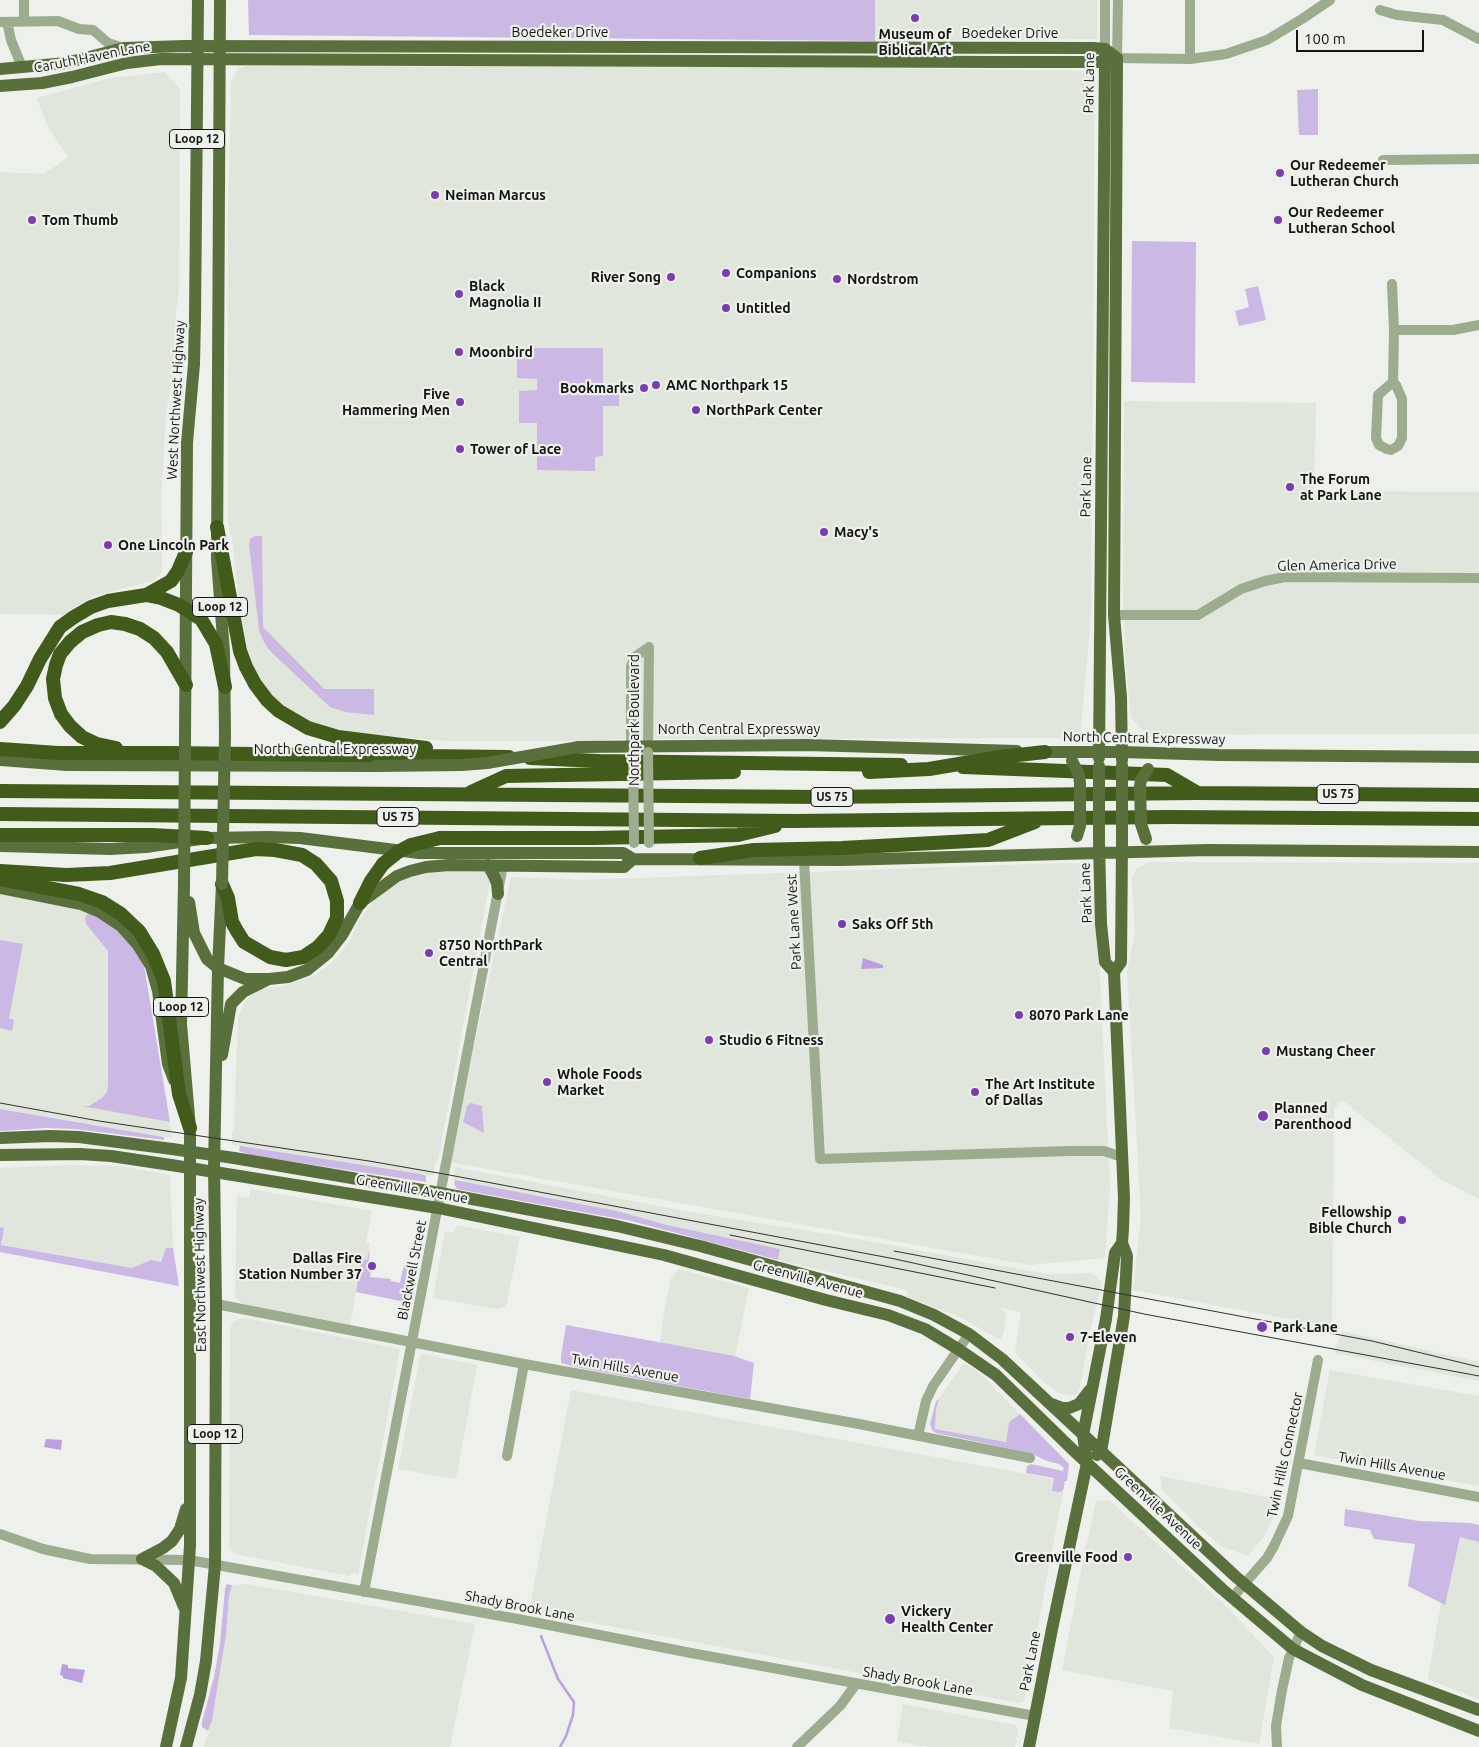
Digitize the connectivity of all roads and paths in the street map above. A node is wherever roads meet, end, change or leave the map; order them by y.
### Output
1 (24, 0) edge
2 (198, 0) edge
3 (220, 0) edge
4 (1105, 0) edge
5 (1118, 0) edge
6 (1190, 0) edge
7 (1330, 0) edge
8 (1380, 10) dead end
9 (4, 22) edge
10 (24, 22) junction
11 (1479, 39) edge
12 (198, 46) junction
13 (220, 46) junction
14 (124, 48) junction
15 (790, 48) junction
16 (997, 48) junction
17 (670, 54) junction
18 (1104, 55) junction
19 (1117, 58) junction
20 (198, 59) junction
21 (1190, 59) junction
22 (220, 60) junction
23 (790, 61) junction
24 (997, 62) junction
25 (0, 69) edge
26 (23, 76) junction
27 (0, 86) edge
28 (1479, 159) edge
29 (1383, 160) dead end
30 (1103, 203) junction
31 (1116, 203) junction
32 (1392, 284) dead end
33 (1479, 325) edge
34 (1394, 330) junction
35 (1393, 382) junction
36 (1101, 439) junction
37 (1116, 439) junction
38 (217, 527) junction
39 (186, 552) junction
40 (1100, 568) junction
41 (1479, 578) edge
42 (146, 595) junction
43 (186, 609) junction
44 (1114, 615) junction
45 (186, 685) junction
46 (225, 687) junction
47 (0, 722) edge
48 (0, 749) edge
49 (633, 749) junction
50 (648, 749) junction
51 (1045, 752) junction
52 (1099, 752) junction
53 (1122, 752) junction
54 (166, 753) junction
55 (1164, 754) junction
56 (481, 755) junction
57 (1069, 756) junction
58 (1479, 757) edge
59 (0, 760) edge
60 (0, 790) edge
61 (1197, 793) junction
62 (466, 794) junction
63 (1479, 795) edge
64 (184, 801) joint
65 (0, 814) edge
66 (1045, 819) junction
67 (1479, 819) edge
68 (796, 821) junction
69 (0, 834) edge
70 (207, 838) junction
71 (0, 846) edge
72 (1099, 846) junction
73 (1122, 847) junction
74 (1160, 851) junction
75 (1479, 852) edge
76 (1063, 853) junction
77 (700, 858) junction
78 (640, 859) junction
79 (804, 860) junction
80 (488, 865) junction
81 (503, 865) junction
82 (0, 871) edge
83 (0, 879) edge
84 (222, 884) junction
85 (184, 885) junction
86 (0, 888) edge
87 (498, 894) junction
88 (360, 903) junction
89 (218, 968) junction
90 (1114, 972) junction
91 (269, 979) junction
92 (216, 1078) junction
93 (179, 1094) junction
94 (190, 1128) junction
95 (0, 1138) edge
96 (0, 1155) edge
97 (1122, 1157) junction
98 (440, 1192) junction
99 (438, 1208) junction
100 (617, 1226) junction
101 (557, 1233) junction
102 (1122, 1243) junction
103 (700, 1246) junction
104 (695, 1263) junction
105 (831, 1282) junction
106 (826, 1300) junction
107 (216, 1304) junction
108 (969, 1334) junction
109 (412, 1342) junction
110 (958, 1349) junction
111 (1318, 1360) dead end
112 (524, 1364) junction
113 (1093, 1386) junction
114 (1045, 1400) junction
115 (1083, 1435) junction
116 (918, 1436) junction
117 (1101, 1452) junction
118 (507, 1456) dead end
119 (1030, 1458) dead end
120 (1087, 1464) junction
121 (1299, 1464) junction
122 (190, 1487) junction
123 (1479, 1497) edge
124 (0, 1534) edge
125 (142, 1559) junction
126 (189, 1560) junction
127 (215, 1565) junction
128 (1244, 1584) junction
129 (364, 1592) junction
130 (1232, 1598) junction
131 (186, 1614) junction
132 (1301, 1632) junction
133 (1293, 1649) junction
134 (856, 1684) junction
135 (1459, 1702) junction
136 (1479, 1710) edge
137 (1035, 1716) junction
138 (1450, 1719) junction
139 (171, 1727) junction
140 (1479, 1730) edge
141 (191, 1732) junction
142 (166, 1747) edge
143 (186, 1747) edge
144 (798, 1747) edge
145 (1029, 1747) edge
146 (1277, 1747) edge

1 - 10 street
2 - 12 main road, West Northwest Highway / Loop 12
3 - 13 main road, Loop 12
4 - 18 street, Park Lane
5 - 19 street, Park Lane
6 - 21 street
7 - 21 street
8 - 11 street
9 - 10 street, Boedeker Drive
9 - 26 street
10 - 14 street, Boedeker Drive
12 - 13 main road, Boedeker Drive
12 - 14 main road, Boedeker Drive
12 - 20 main road, West Northwest Highway / Loop 12
13 - 17 main road, Boedeker Drive
13 - 22 main road, Loop 12
14 - 26 main road, Caruth Haven Lane
15 - 16 main road, Boedeker Drive
15 - 17 main road, Boedeker Drive
15 - 23 main road
16 - 18 main road, Boedeker Drive
16 - 24 main road
17 - 22 main road, Boedeker Drive
17 - 23 main road, Boedeker Drive
18 - 19 main road
18 - 24 main road, Boedeker Drive
18 - 30 main road, Park Lane
19 - 21 street
19 - 31 main road, Park Lane
20 - 22 main road, Caruth Haven Lane
20 - 26 main road, Caruth Haven Lane
20 - 39 main road, West Northwest Highway / Loop 12
22 - 38 main road, Loop 12
23 - 24 main road, Boedeker Drive
25 - 26 main road
26 - 27 main road, Caruth Haven Lane
28 - 29 street
30 - 31 main road
30 - 36 main road, Park Lane
31 - 37 main road, Park Lane
32 - 34 street
33 - 34 street
34 - 35 street
35 - 35 street
36 - 37 main road
36 - 40 main road, Park Lane
37 - 44 main road, Park Lane
38 - 46 main road, Loop 12
38 - 56 highway
39 - 42 highway
39 - 43 main road, West Northwest Highway / Loop 12
40 - 44 main road
40 - 52 main road, Park Lane
41 - 44 street, Glen America Drive
42 - 43 highway
42 - 47 highway
43 - 45 main road, West Northwest Highway / Loop 12
43 - 46 highway
44 - 53 main road, Park Lane
45 - 54 highway
45 - 64 main road, West Northwest Highway / Loop 12, bridge
46 - 84 main road, East Northwest Highway / Loop 12, bridge
48 - 54 highway
49 - 50 main road, North Central Expressway
49 - 50 street, Northpark Boulevard
49 - 59 main road, North Central Expressway, bridge
49 - 78 street, Northpark Boulevard, bridge
50 - 51 main road, North Central Expressway
50 - 78 street, Northpark Boulevard, bridge
51 - 57 main road, North Central Expressway
51 - 62 highway, bridge
52 - 53 main road, North Central Expressway
52 - 57 main road, North Central Expressway
52 - 72 main road, Park Lane, bridge
53 - 55 main road, North Central Expressway
53 - 73 main road, Park Lane, bridge
54 - 56 highway
55 - 58 main road, North Central Expressway
55 - 74 main road, bridge
56 - 61 highway
57 - 76 main road, bridge
60 - 62 highway, US 75
61 - 62 highway, US 75
61 - 63 highway, US 75
64 - 85 main road, East Northwest Highway / Loop 12, bridge
65 - 68 highway, US 75
66 - 67 highway, US 75
66 - 68 highway, US 75
66 - 77 highway
68 - 88 highway, bridge
69 - 70 highway
70 - 71 main road
70 - 78 main road
72 - 73 main road
72 - 76 main road
72 - 90 main road, Park Lane
73 - 74 main road
73 - 90 main road, Park Lane
74 - 75 main road
76 - 79 main road
77 - 78 main road
77 - 79 main road
78 - 81 main road
79 - 97 street, Park Lane West
80 - 81 main road
80 - 87 main road
80 - 88 main road
81 - 87 street, Blackwell Street
82 - 84 highway
83 - 93 highway
84 - 89 main road, East Northwest Highway / Loop 12
85 - 89 main road
85 - 94 main road, East Northwest Highway / Loop 12
86 - 93 main road
87 - 98 street, Blackwell Street
88 - 91 main road
89 - 91 main road
89 - 92 main road, East Northwest Highway / Loop 12
90 - 97 main road, Park Lane
91 - 92 main road
92 - 107 main road, East Northwest Highway / Loop 12
93 - 94 highway
94 - 122 main road, East Northwest Highway / Loop 12
95 - 98 main road, Greenville Avenue, bridge
96 - 99 main road, Greenville Avenue, bridge
97 - 102 main road, Park Lane
98 - 99 street, Blackwell Street
98 - 100 main road, Greenville Avenue
99 - 101 main road, Greenville Avenue
99 - 109 street, Blackwell Street
100 - 101 main road
100 - 103 main road, Greenville Avenue
101 - 104 main road, Greenville Avenue
102 - 113 main road, Park Lane
102 - 117 main road, Park Lane
103 - 104 main road
103 - 105 main road, Greenville Avenue
104 - 106 main road, Greenville Avenue
105 - 106 main road
105 - 108 main road, Greenville Avenue
106 - 110 main road, Greenville Avenue
107 - 109 street, Twin Hills Avenue
107 - 127 main road, East Northwest Highway / Loop 12
108 - 110 street
108 - 114 main road, Greenville Avenue
109 - 112 street, Twin Hills Avenue
109 - 129 street, Blackwell Street
110 - 116 street
110 - 120 main road, Greenville Avenue
111 - 121 street, Twin Hills Connector
112 - 116 street, Twin Hills Avenue
112 - 118 street
113 - 114 main road
113 - 115 main road, Park Lane
114 - 115 main road, Greenville Avenue
115 - 117 main road, Greenville Avenue
115 - 120 main road, Park Lane
116 - 119 street, Twin Hills Avenue
117 - 120 main road
117 - 128 main road, Greenville Avenue
120 - 130 main road, Greenville Avenue
120 - 137 main road, Park Lane
121 - 123 street, Twin Hills Avenue
121 - 128 street, Twin Hills Connector
122 - 125 main road
122 - 126 main road, East Northwest Highway / Loop 12
124 - 125 street, Shady Brook Lane
125 - 126 street, Shady Brook Lane
125 - 131 main road
126 - 127 street, Shady Brook Lane
126 - 131 main road, East Northwest Highway / Loop 12
127 - 129 street, Shady Brook Lane
127 - 141 main road, East Northwest Highway / Loop 12
128 - 130 street, Twin Hills Connector
128 - 132 main road, Greenville Avenue
129 - 134 street, Shady Brook Lane
130 - 133 main road, Greenville Avenue
131 - 139 main road, East Northwest Highway / Loop 12
132 - 133 street
132 - 135 main road, Greenville Avenue
133 - 138 main road, Greenville Avenue
133 - 146 street
134 - 137 street, Shady Brook Lane
134 - 144 street
135 - 136 main road, Greenville Avenue
135 - 138 main road
137 - 145 main road, Park Lane
138 - 140 main road, Greenville Avenue
139 - 141 main road
139 - 142 main road, East Northwest Highway / Loop 12
141 - 143 main road, East Northwest Highway / Loop 12

